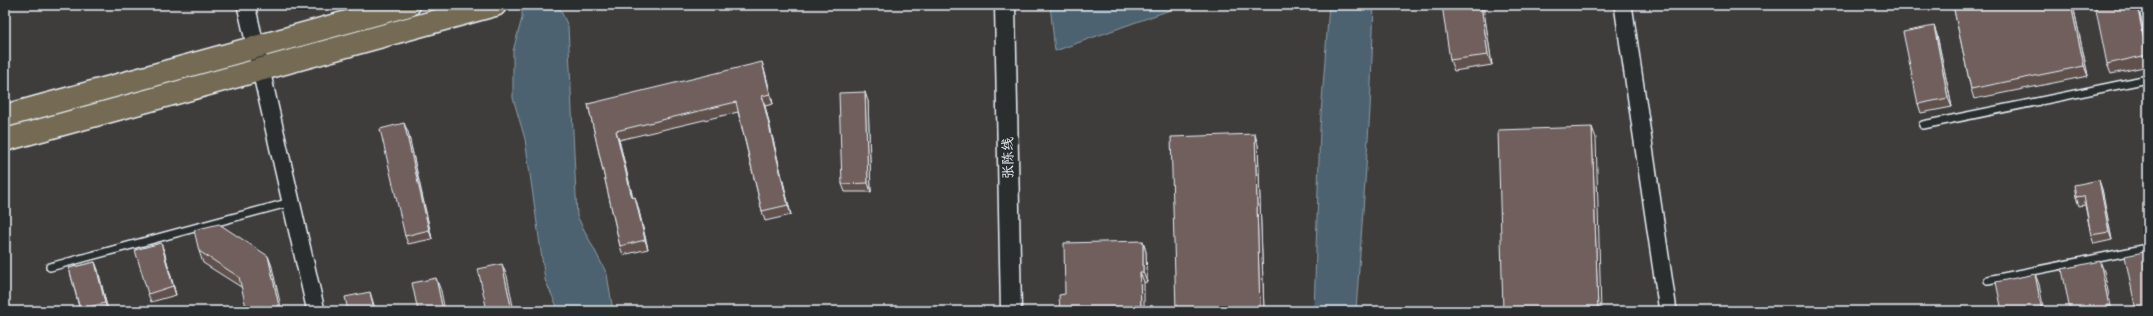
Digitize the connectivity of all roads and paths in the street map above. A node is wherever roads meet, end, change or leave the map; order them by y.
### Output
1 (246, 5) edge
2 (409, 5) edge
3 (495, 5) edge
4 (1005, 5) edge
5 (1623, 5) edge
6 (255, 47) junction
7 (260, 69) junction
8 (2148, 79) edge
9 (5, 116) edge
10 (1923, 125) dead end
11 (5, 140) edge
12 (291, 202) junction
13 (2148, 248) edge
14 (50, 266) dead end
15 (1988, 280) dead end
16 (316, 311) edge
17 (1011, 311) edge
18 (1668, 311) edge

1 - 6 street
2 - 6 main road
3 - 7 main road
4 - 17 main road, 张陈线
5 - 18 street
6 - 7 street
6 - 9 main road
7 - 11 main road
7 - 12 street
8 - 10 lane
12 - 14 lane
12 - 16 street
13 - 15 lane

